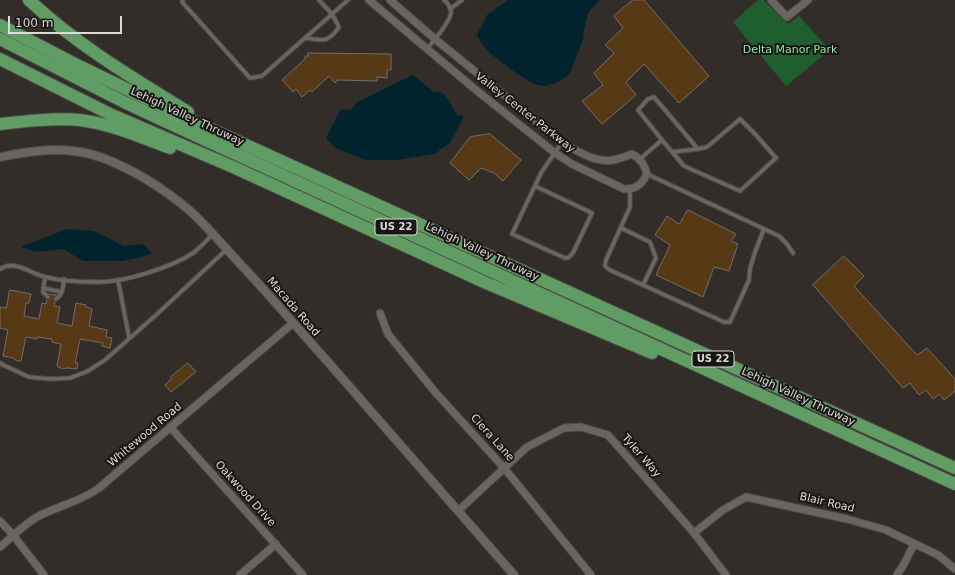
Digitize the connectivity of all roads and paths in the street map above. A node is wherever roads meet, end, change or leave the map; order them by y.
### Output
1 (29, 0) edge
2 (183, 0) edge
3 (319, 0) edge
4 (347, 0) edge
5 (369, 0) edge
6 (390, 0) edge
7 (444, 0) edge
8 (462, 0) edge
9 (771, 0) edge
10 (808, 0) edge
11 (450, 9) junction
12 (332, 14) junction
13 (0, 25) edge
14 (305, 38) junction
15 (0, 39) edge
16 (435, 39) junction
17 (427, 50) junction
18 (0, 59) edge
19 (0, 124) edge
20 (662, 140) junction
21 (237, 141) junction
22 (562, 142) junction
23 (698, 149) junction
24 (672, 152) junction
25 (555, 153) junction
26 (0, 157) edge
27 (640, 159) junction
28 (647, 174) junction
29 (535, 186) junction
30 (630, 190) junction
31 (296, 196) junction
32 (621, 228) junction
33 (764, 229) junction
34 (213, 234) junction
35 (227, 249) junction
36 (792, 252) dead end
37 (0, 269) edge
38 (45, 277) junction
39 (64, 279) junction
40 (118, 280) junction
41 (643, 285) junction
42 (43, 288) junction
43 (62, 292) junction
44 (48, 297) dead end
45 (56, 299) dead end
46 (380, 313) dead end
47 (293, 323) junction
48 (129, 337) junction
49 (0, 363) edge
50 (795, 410) junction
51 (170, 427) junction
52 (955, 468) edge
53 (505, 469) junction
54 (955, 484) edge
55 (458, 511) junction
56 (0, 521) edge
57 (694, 533) junction
58 (13, 535) junction
59 (276, 544) junction
60 (914, 544) junction
61 (0, 547) edge
62 (955, 569) edge
63 (44, 575) edge
64 (240, 575) edge
65 (304, 575) edge
66 (514, 575) edge
67 (591, 575) edge
68 (726, 575) edge
69 (897, 575) edge

1 - 21 highway
2 - 14 lane
3 - 12 lane
4 - 12 lane
5 - 17 street, Valley Center Parkway
6 - 16 street, Valley Center Parkway
7 - 11 lane
8 - 11 lane
9 - 10 street
11 - 16 lane
12 - 14 lane
12 - 14 lane
13 - 21 highway, Lehigh Valley Thruway / US 22
15 - 50 highway, Lehigh Valley Thruway / US 22
16 - 17 lane
16 - 22 street, Valley Center Parkway
17 - 25 street, Valley Center Parkway
18 - 31 highway
19 - 31 highway
20 - 23 lane
20 - 24 lane
20 - 27 lane
21 - 52 highway, Lehigh Valley Thruway / US 22
22 - 25 lane
22 - 27 street, Valley Center Parkway
23 - 24 lane
23 - 24 lane
25 - 29 lane
25 - 30 street, Valley Center Parkway
26 - 34 street, Macada Road
27 - 28 street
28 - 30 street
28 - 33 lane
29 - 29 lane
30 - 32 lane
31 - 50 highway
32 - 41 lane
32 - 41 lane
33 - 36 lane
33 - 41 lane
34 - 35 street, Macada Road
34 - 40 lane
35 - 47 street, Macada Road
35 - 48 lane
37 - 38 lane
38 - 39 lane
38 - 42 lane
39 - 40 lane
39 - 43 lane
40 - 48 lane
42 - 43 lane
42 - 44 lane
43 - 45 lane
46 - 53 street, Ciera Lane
47 - 51 street, Whitewood Road
47 - 55 street, Macada Road
48 - 49 lane
50 - 54 highway, Lehigh Valley Thruway / US 22
51 - 58 street, Whitewood Road
51 - 59 street, Oakwood Drive
53 - 55 street, Tyler Way
53 - 57 street, Tyler Way
53 - 67 street, Ciera Lane
55 - 66 street, Macada Road
56 - 58 street
57 - 60 street, Blair Road
57 - 68 street, Tyler Way
58 - 61 street, Whitewood Road
58 - 63 street
59 - 64 street
59 - 65 street, Oakwood Drive
60 - 62 street, Blair Road
60 - 69 street

